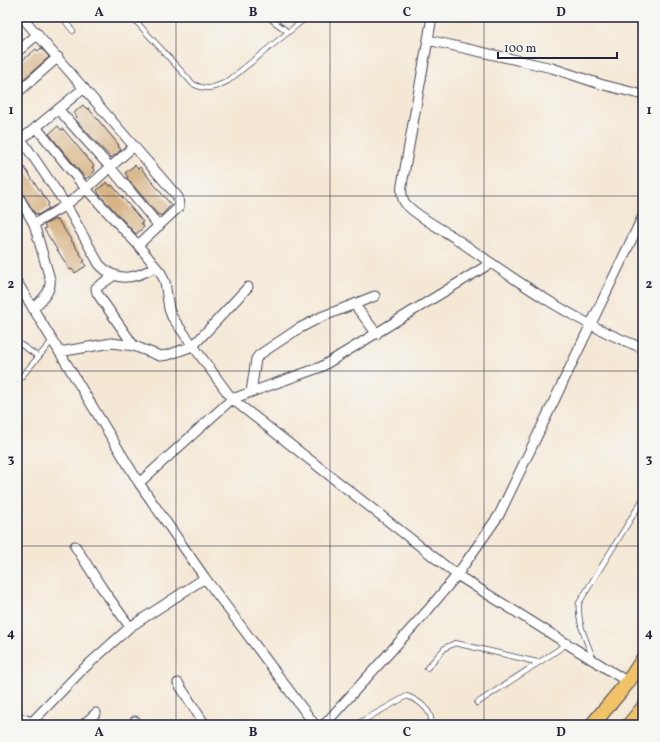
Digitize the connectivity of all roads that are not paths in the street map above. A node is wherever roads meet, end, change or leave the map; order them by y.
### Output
1 (22, 17) edge
2 (62, 17) edge
3 (132, 17) edge
4 (268, 17) edge
5 (307, 17) edge
6 (432, 17) edge
7 (73, 31) dead end
8 (288, 32) junction
9 (38, 34) junction
10 (428, 40) junction
11 (17, 52) edge
12 (58, 57) junction
13 (84, 88) junction
14 (17, 93) edge
15 (643, 95) edge
16 (58, 109) junction
17 (36, 127) junction
18 (19, 138) edge
19 (134, 146) junction
20 (110, 167) junction
21 (86, 190) junction
22 (17, 194) edge
23 (66, 205) junction
24 (643, 216) edge
25 (34, 224) junction
26 (159, 226) junction
27 (138, 246) junction
28 (491, 263) junction
29 (155, 267) junction
30 (113, 276) junction
31 (17, 282) edge
32 (248, 288) dead end
33 (375, 296) dead end
34 (354, 304) junction
35 (33, 309) junction
36 (589, 325) junction
37 (377, 334) junction
38 (52, 341) junction
39 (17, 342) edge
40 (134, 346) junction
41 (193, 346) junction
42 (643, 348) edge
43 (59, 352) junction
44 (39, 357) junction
45 (17, 382) edge
46 (251, 392) junction
47 (232, 399) junction
48 (139, 483) junction
49 (643, 499) edge
50 (75, 546) dead end
51 (457, 575) junction
52 (205, 578) junction
53 (130, 627) junction
54 (567, 644) junction
55 (643, 659) edge
56 (594, 661) junction
57 (538, 662) junction
58 (427, 668) dead end
59 (628, 682) junction
60 (178, 683) dead end
61 (477, 703) dead end
62 (643, 708) edge
63 (96, 712) dead end
64 (17, 717) edge
65 (33, 724) edge
66 (83, 725) edge
67 (205, 725) edge
68 (315, 725) edge
69 (324, 725) edge
70 (355, 725) edge
71 (431, 725) edge
72 (592, 725) edge
73 (629, 725) edge

1 - 9 street
2 - 7 lane
3 - 8 lane
4 - 8 lane
5 - 8 lane
6 - 10 street
9 - 11 street
9 - 12 street
10 - 15 street
10 - 28 street
12 - 13 street
12 - 14 street
13 - 16 street
13 - 19 street
16 - 17 street
16 - 20 street
17 - 18 street
17 - 21 street
18 - 23 street
19 - 20 street
19 - 26 street
20 - 21 street
20 - 26 street
21 - 23 street
21 - 27 street
22 - 25 street
23 - 25 street
23 - 30 street
24 - 36 street
25 - 35 street
26 - 27 street
27 - 29 street
28 - 36 street
28 - 37 street
29 - 30 street
29 - 41 street
30 - 40 street
31 - 35 street
32 - 41 street
33 - 34 street
34 - 37 street
34 - 46 street
35 - 38 street
36 - 42 street
36 - 51 street
37 - 46 street
38 - 43 street
38 - 44 lane
39 - 44 lane
40 - 41 street
40 - 43 street
41 - 47 street
43 - 48 street
44 - 45 lane
46 - 47 street
47 - 48 street
47 - 51 street
48 - 52 street
49 - 56 lane
50 - 53 street
51 - 54 street
51 - 69 street
52 - 53 street
52 - 68 street
53 - 65 street
54 - 56 street
54 - 57 lane
55 - 59 main road
56 - 59 street
57 - 58 lane
57 - 61 lane
59 - 72 main road
60 - 67 street
62 - 73 main road
63 - 66 street
64 - 65 street
70 - 71 lane

